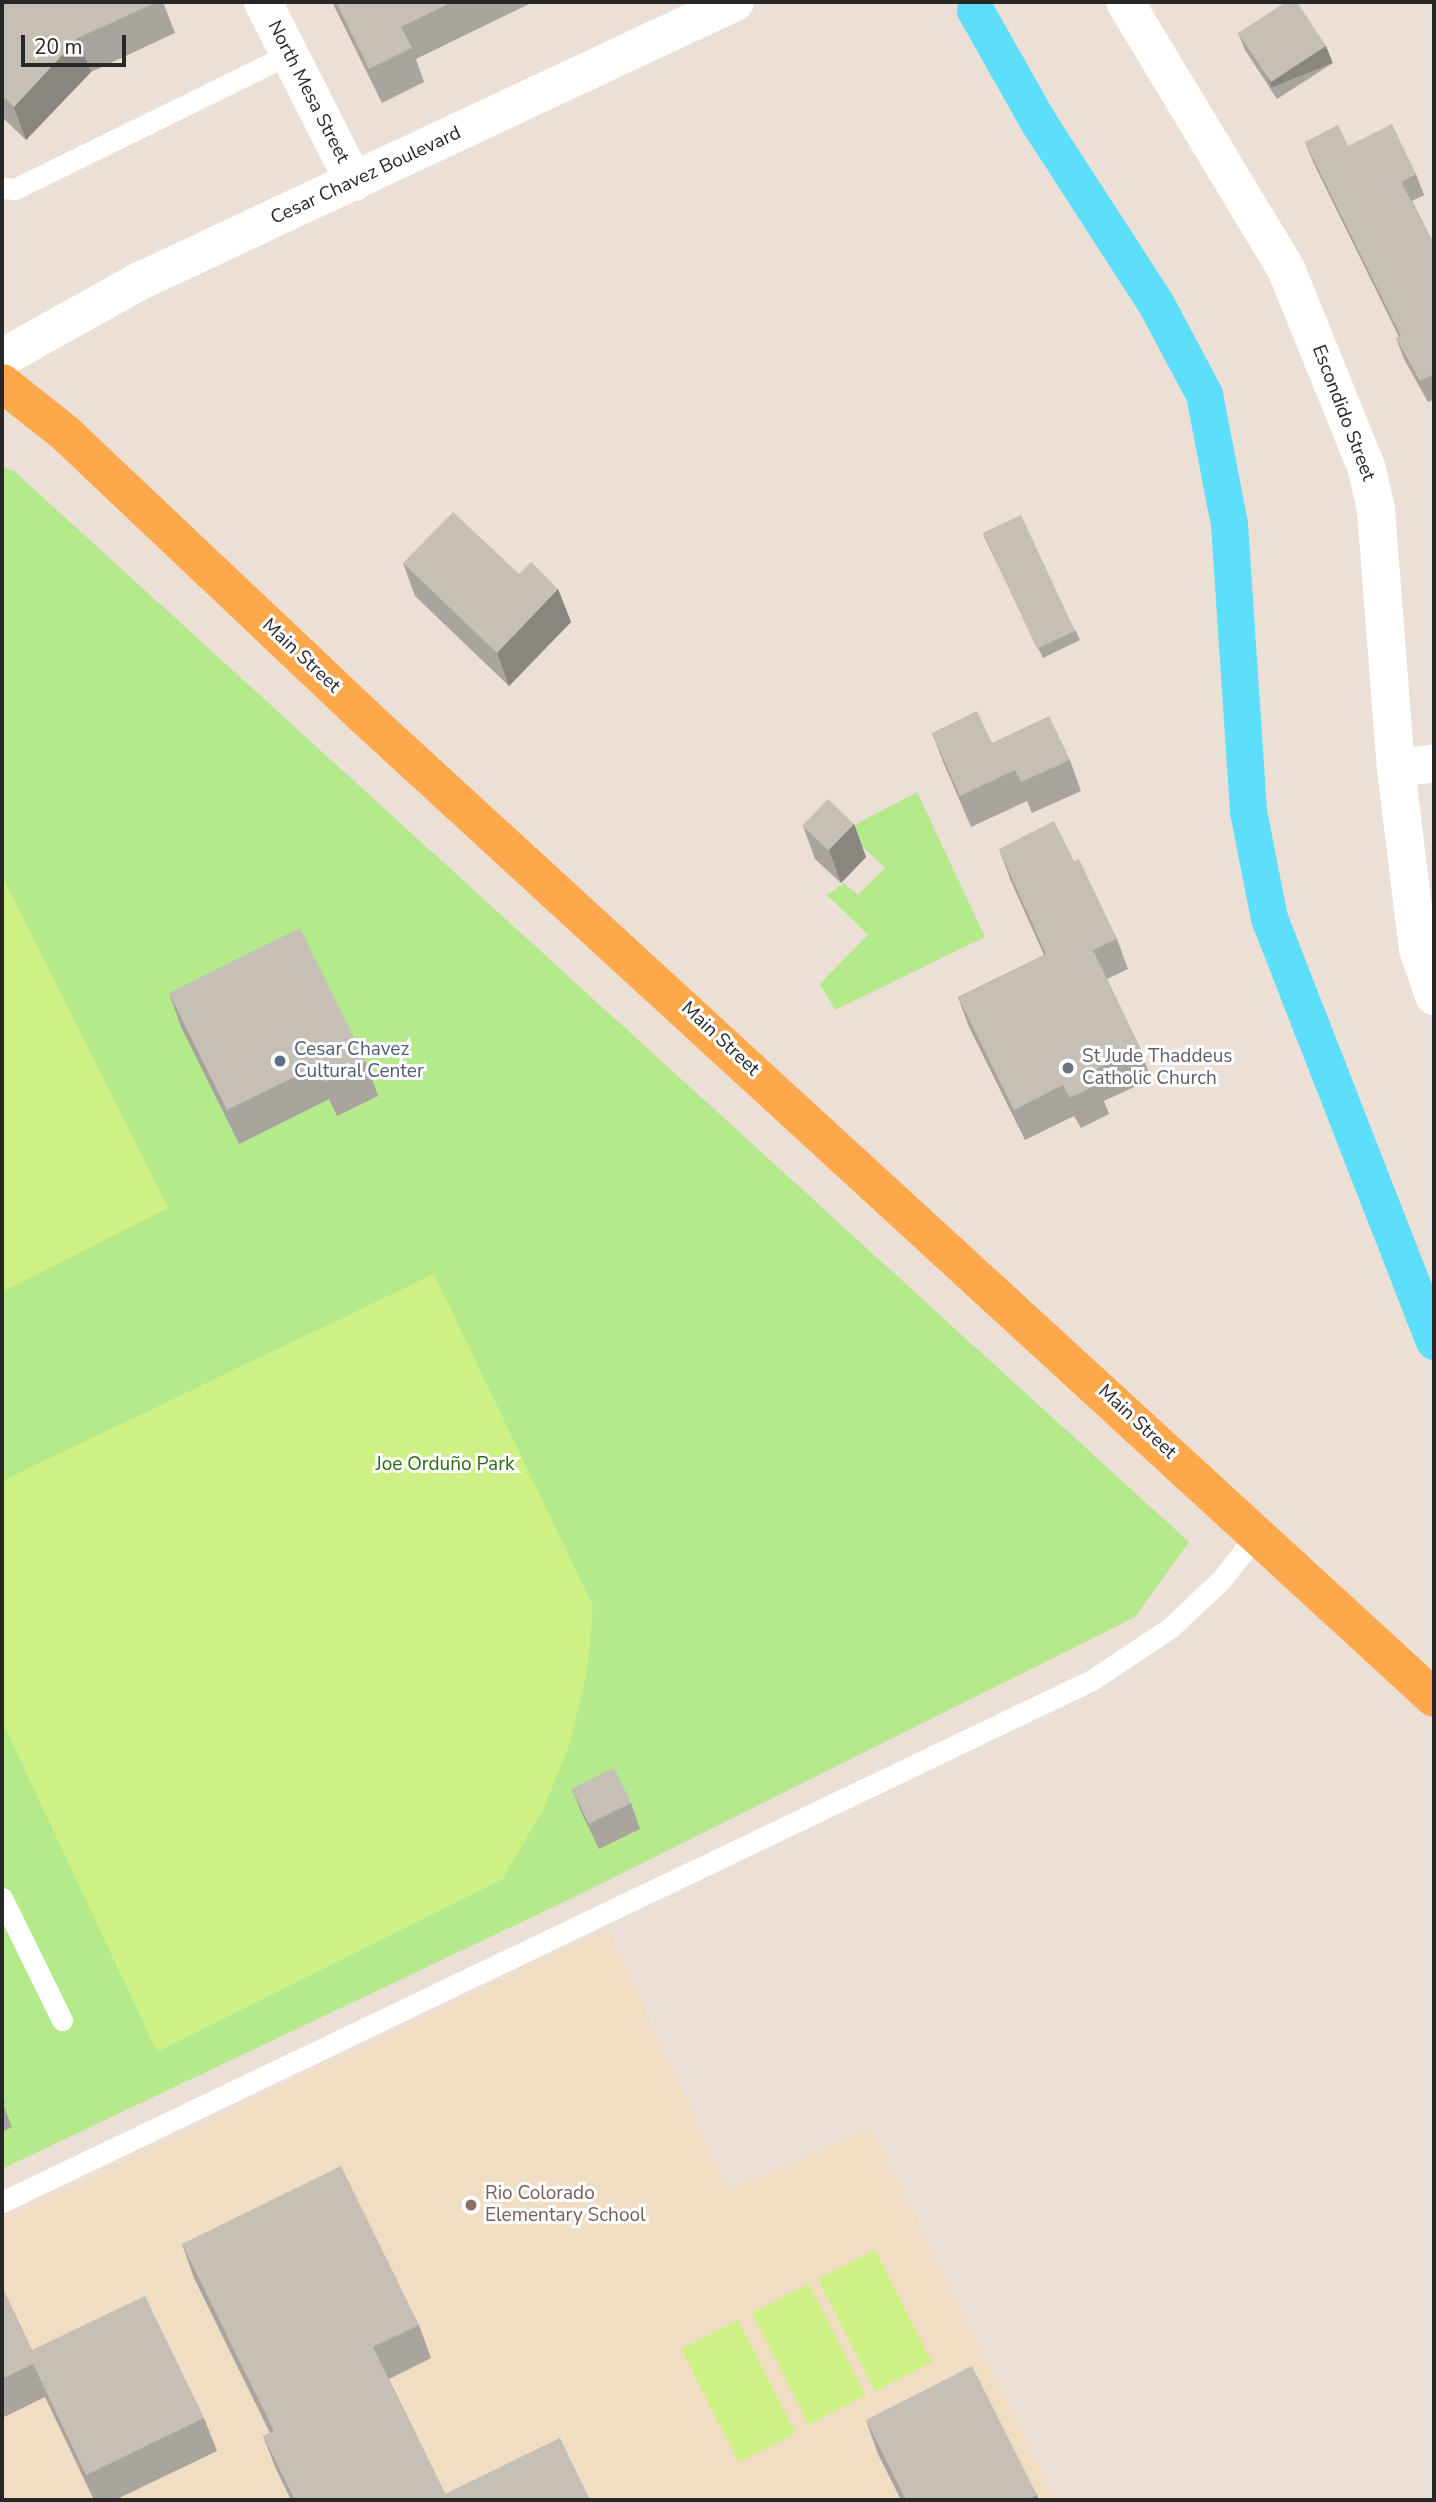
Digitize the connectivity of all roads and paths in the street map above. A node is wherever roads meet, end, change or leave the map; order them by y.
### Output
1 (263, 2) edge
2 (735, 2) edge
3 (1125, 2) edge
4 (289, 54) junction
5 (354, 183) junction
6 (2, 188) edge
7 (2, 358) edge
8 (2, 383) edge
9 (1434, 763) edge
10 (1396, 768) junction
11 (1434, 996) edge
12 (1258, 1533) junction
13 (1434, 1698) edge
14 (2, 1898) edge
15 (62, 2020) dead end
16 (2, 2202) edge

1 - 4 street, North Mesa Street
2 - 5 street, Cesar Chavez Boulevard
3 - 10 street, Escondido Street
4 - 5 street, North Mesa Street
4 - 6 lane
5 - 7 street, Cesar Chavez Boulevard
8 - 12 highway, Main Street
9 - 10 street
10 - 11 street, Escondido Street
12 - 13 highway, Main Street
12 - 16 lane
14 - 15 lane

